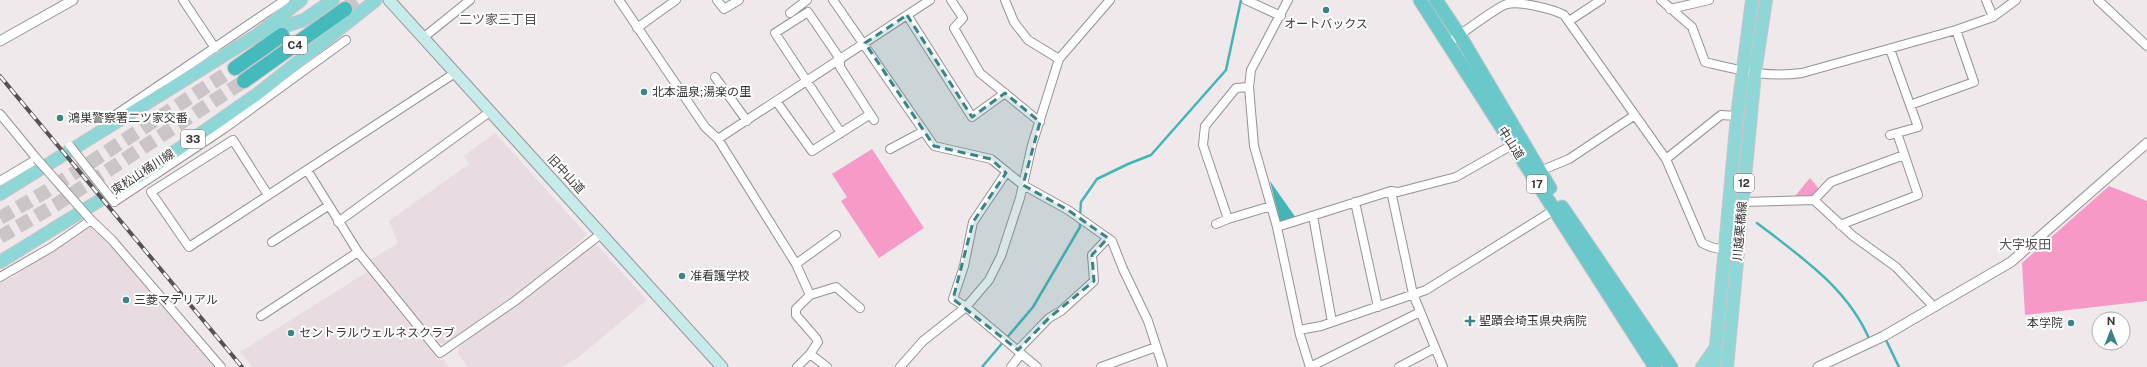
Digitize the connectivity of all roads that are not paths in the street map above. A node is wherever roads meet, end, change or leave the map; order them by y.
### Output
1 (72, 0) edge
2 (183, 0) edge
3 (333, 0) tunnel mouth
4 (376, 0) edge
5 (389, 0) edge
6 (470, 0) edge
7 (619, 0) edge
8 (676, 0) edge
9 (717, 0) edge
10 (739, 0) edge
11 (807, 0) edge
12 (834, 0) edge
13 (930, 0) edge
14 (951, 0) edge
15 (1005, 0) edge
16 (1110, 0) edge
17 (1246, 0) edge
18 (1288, 0) edge
19 (1420, 0) edge
20 (1436, 0) edge
21 (1601, 0) edge
22 (1661, 0) edge
23 (1709, 0) edge
24 (1752, 0) edge
25 (1766, 0) edge
26 (1986, 0) edge
27 (2016, 0) edge
28 (2098, 0) edge
29 (292, 2) edge
30 (1505, 2) edge
31 (345, 9) tunnel mouth
32 (1670, 9) junction
33 (790, 13) dead end
34 (907, 15) junction
35 (1281, 16) junction
36 (1993, 17) junction
37 (1569, 21) junction
38 (637, 28) junction
39 (1956, 30) junction
40 (257, 35) junction
41 (282, 35) dead end
42 (1460, 36) junction
43 (423, 38) junction
44 (346, 40) dead end
45 (0, 41) edge
46 (865, 43) junction
47 (1447, 44) junction
48 (2147, 46) edge
49 (215, 48) junction
50 (1890, 48) junction
51 (1059, 59) junction
52 (840, 60) junction
53 (306, 62) junction
54 (235, 68) tunnel mouth
55 (1742, 71) junction
56 (455, 73) junction
57 (1755, 73) junction
58 (715, 77) dead end
59 (808, 80) junction
60 (244, 81) tunnel mouth
61 (1249, 87) junction
62 (1005, 93) junction
63 (776, 101) junction
64 (1910, 105) junction
65 (490, 112) junction
66 (0, 114) edge
67 (1635, 115) junction
68 (1737, 116) junction
69 (747, 121) junction
70 (1040, 122) junction
71 (225, 128) junction
72 (924, 131) junction
73 (841, 133) junction
74 (718, 139) junction
75 (233, 140) junction
76 (2147, 143) edge
77 (1512, 145) junction
78 (890, 149) dead end
79 (1904, 155) junction
80 (37, 159) junction
81 (1666, 159) junction
82 (307, 170) junction
83 (1540, 171) junction
84 (1006, 173) junction
85 (0, 181) edge
86 (145, 182) junction
87 (1023, 185) junction
88 (1391, 190) junction
89 (152, 192) junction
90 (0, 194) edge
91 (268, 195) junction
92 (1814, 200) junction
93 (1355, 202) junction
94 (1743, 202) junction
95 (328, 206) junction
96 (1271, 206) junction
97 (1554, 210) junction
98 (1313, 216) junction
99 (1228, 219) junction
100 (91, 220) junction
101 (338, 222) junction
102 (1216, 224) dead end
103 (1840, 225) junction
104 (1277, 227) junction
105 (602, 233) junction
106 (836, 235) dead end
107 (1108, 238) junction
108 (272, 242) dead end
109 (1724, 250) junction
110 (358, 252) junction
111 (0, 262) edge
112 (796, 264) junction
113 (0, 277) edge
114 (1413, 294) junction
115 (810, 295) junction
116 (966, 306) junction
117 (1378, 306) junction
118 (1934, 306) junction
119 (860, 308) dead end
120 (1420, 312) junction
121 (261, 316) dead end
122 (1332, 322) junction
123 (1299, 330) junction
124 (1716, 345) junction
125 (1156, 347) junction
126 (1435, 348) junction
127 (1020, 352) junction
128 (810, 354) junction
129 (1671, 365) edge
130 (221, 367) edge
131 (722, 367) edge
132 (797, 367) edge
133 (827, 367) edge
134 (900, 367) edge
135 (1011, 367) edge
136 (1037, 367) edge
137 (1101, 367) edge
138 (1163, 367) edge
139 (1310, 367) edge
140 (1399, 367) edge
141 (1443, 367) edge
142 (1655, 367) edge
143 (1702, 367) edge
144 (1714, 367) edge
145 (1727, 367) edge
146 (1818, 367) edge

1 - 45 street
2 - 49 street
3 - 40 main road
4 - 53 main road, 東松山桶川線 / 33
5 - 43 main road, 旧中山道
6 - 43 street
7 - 38 street
8 - 38 street
9 - 10 street
11 - 33 street
12 - 46 street
13 - 34 street
14 - 62 street
15 - 51 street
16 - 51 street
17 - 35 street
18 - 35 street
19 - 47 highway, 中山道 / 17
20 - 42 highway, 中山道 / 17
21 - 37 street
22 - 32 street
23 - 32 street
24 - 55 main road, 川越栗橋線 / 12
25 - 57 main road, 川越栗橋線 / 12
26 - 36 street
27 - 36 street
28 - 48 street
29 - 40 main road
29 - 49 street
30 - 37 street
30 - 42 street
31 - 60 highway, C4
32 - 55 street
34 - 46 street
34 - 62 street
35 - 61 street
36 - 39 street
37 - 67 street
38 - 74 street
39 - 50 street
39 - 64 street
40 - 90 main road
41 - 54 highway, C4
42 - 47 street
42 - 83 highway, 中山道 / 17
43 - 56 main road, 旧中山道
44 - 53 street
46 - 52 street
46 - 72 street
47 - 77 highway, 中山道 / 17
49 - 86 street, bridge
50 - 57 street
50 - 64 street
51 - 70 street
52 - 59 street
52 - 59 street
52 - 73 street
53 - 71 street
53 - 111 main road, 東松山桶川線 / 33
55 - 57 street
55 - 68 main road, 川越栗橋線 / 12
56 - 65 main road, 旧中山道
56 - 82 street
57 - 94 main road, 川越栗橋線 / 12
58 - 69 street
59 - 63 street
59 - 73 street
61 - 96 street
61 - 99 street
62 - 70 street
63 - 69 street
63 - 73 street
64 - 79 street
65 - 101 street
65 - 105 main road, 旧中山道
66 - 80 street
67 - 81 street
67 - 83 street
68 - 81 street
68 - 109 main road, 川越栗橋線 / 12
69 - 74 street
70 - 87 street
71 - 75 street
71 - 86 street
72 - 78 street
72 - 84 street
74 - 112 street
75 - 89 street
75 - 91 street
76 - 118 street
77 - 88 street
77 - 97 highway, 中山道 / 17
79 - 92 street
79 - 103 street
80 - 85 street
80 - 100 street, bridge
81 - 109 street
82 - 91 street
82 - 95 street
83 - 129 highway, 中山道 / 17
84 - 87 street
84 - 116 street
86 - 89 street
87 - 107 street
87 - 116 street
88 - 93 street
88 - 114 street
89 - 91 street
92 - 94 street
92 - 103 street
93 - 98 street
93 - 117 street
94 - 145 main road, 川越栗橋線 / 12
95 - 101 street
95 - 108 street
96 - 99 street
96 - 104 street
97 - 114 street
97 - 142 highway, 中山道 / 17
98 - 104 street
98 - 122 street
99 - 102 street
100 - 113 street
100 - 130 street
101 - 110 street
103 - 118 street
104 - 123 street
105 - 110 street
105 - 131 main road, 旧中山道
106 - 112 street
107 - 125 street
107 - 127 street
109 - 124 main road, 川越栗橋線 / 12
110 - 121 street
112 - 115 street
114 - 117 street
114 - 120 street
115 - 119 street
115 - 128 street
116 - 127 street
116 - 134 street
117 - 122 street
118 - 146 street
120 - 126 street
120 - 139 street
122 - 123 street
123 - 139 street
124 - 143 main road
124 - 144 main road, 川越栗橋線 / 12
125 - 137 street
125 - 138 street
126 - 140 street
126 - 141 street
127 - 135 street
127 - 136 street
128 - 132 street
128 - 133 street

